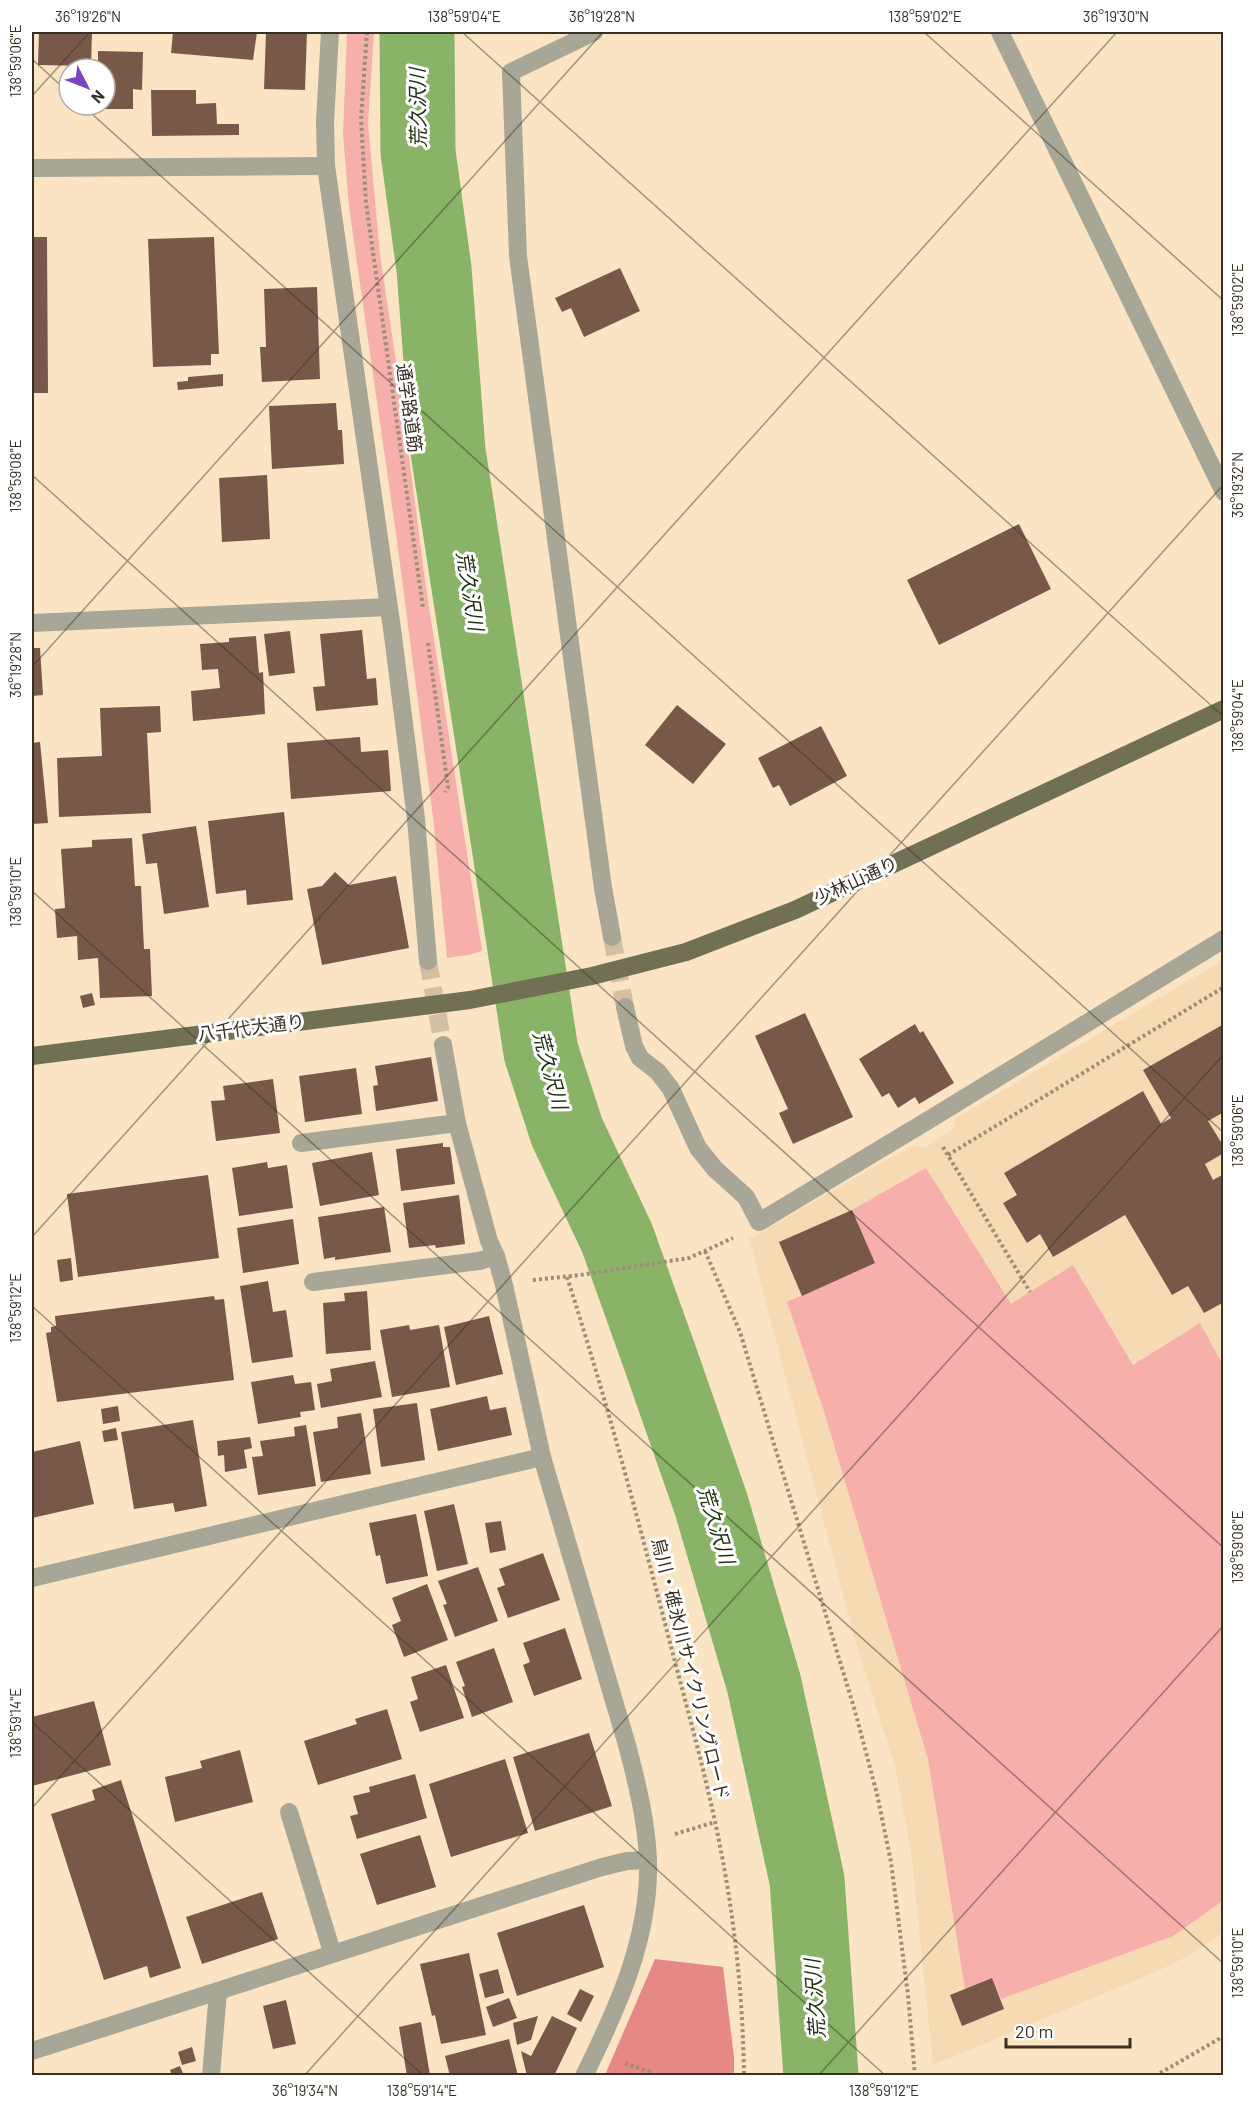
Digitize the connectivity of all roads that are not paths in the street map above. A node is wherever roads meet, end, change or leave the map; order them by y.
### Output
1 (330, 32) edge
2 (594, 32) edge
3 (1000, 32) edge
4 (326, 166) junction
5 (32, 168) edge
6 (1224, 492) edge
7 (389, 607) junction
8 (32, 623) edge
9 (1224, 709) edge
10 (612, 937) tunnel mouth
11 (1224, 939) edge
12 (428, 961) tunnel mouth
13 (470, 1000) joint
14 (625, 1006) tunnel mouth
15 (442, 1045) tunnel mouth
16 (32, 1056) edge
17 (457, 1123) junction
18 (301, 1143) dead end
19 (496, 1256) junction
20 (313, 1282) dead end
21 (542, 1457) junction
22 (32, 1578) edge
23 (289, 1812) dead end
24 (648, 1860) junction
25 (332, 1952) junction
26 (218, 1990) junction
27 (32, 2051) edge
28 (211, 2076) edge
29 (584, 2076) edge

1 - 4 street
2 - 10 street
3 - 6 street
4 - 5 street
4 - 7 street
7 - 8 street
7 - 12 street
9 - 13 main road, 少林山通り
11 - 14 street
13 - 16 main road, 八千代大通り
15 - 17 street
17 - 18 street
17 - 19 street
19 - 20 street
19 - 21 street
21 - 22 street
21 - 24 street
23 - 25 street
24 - 25 street
24 - 29 street
25 - 26 street
26 - 27 street
26 - 28 street

